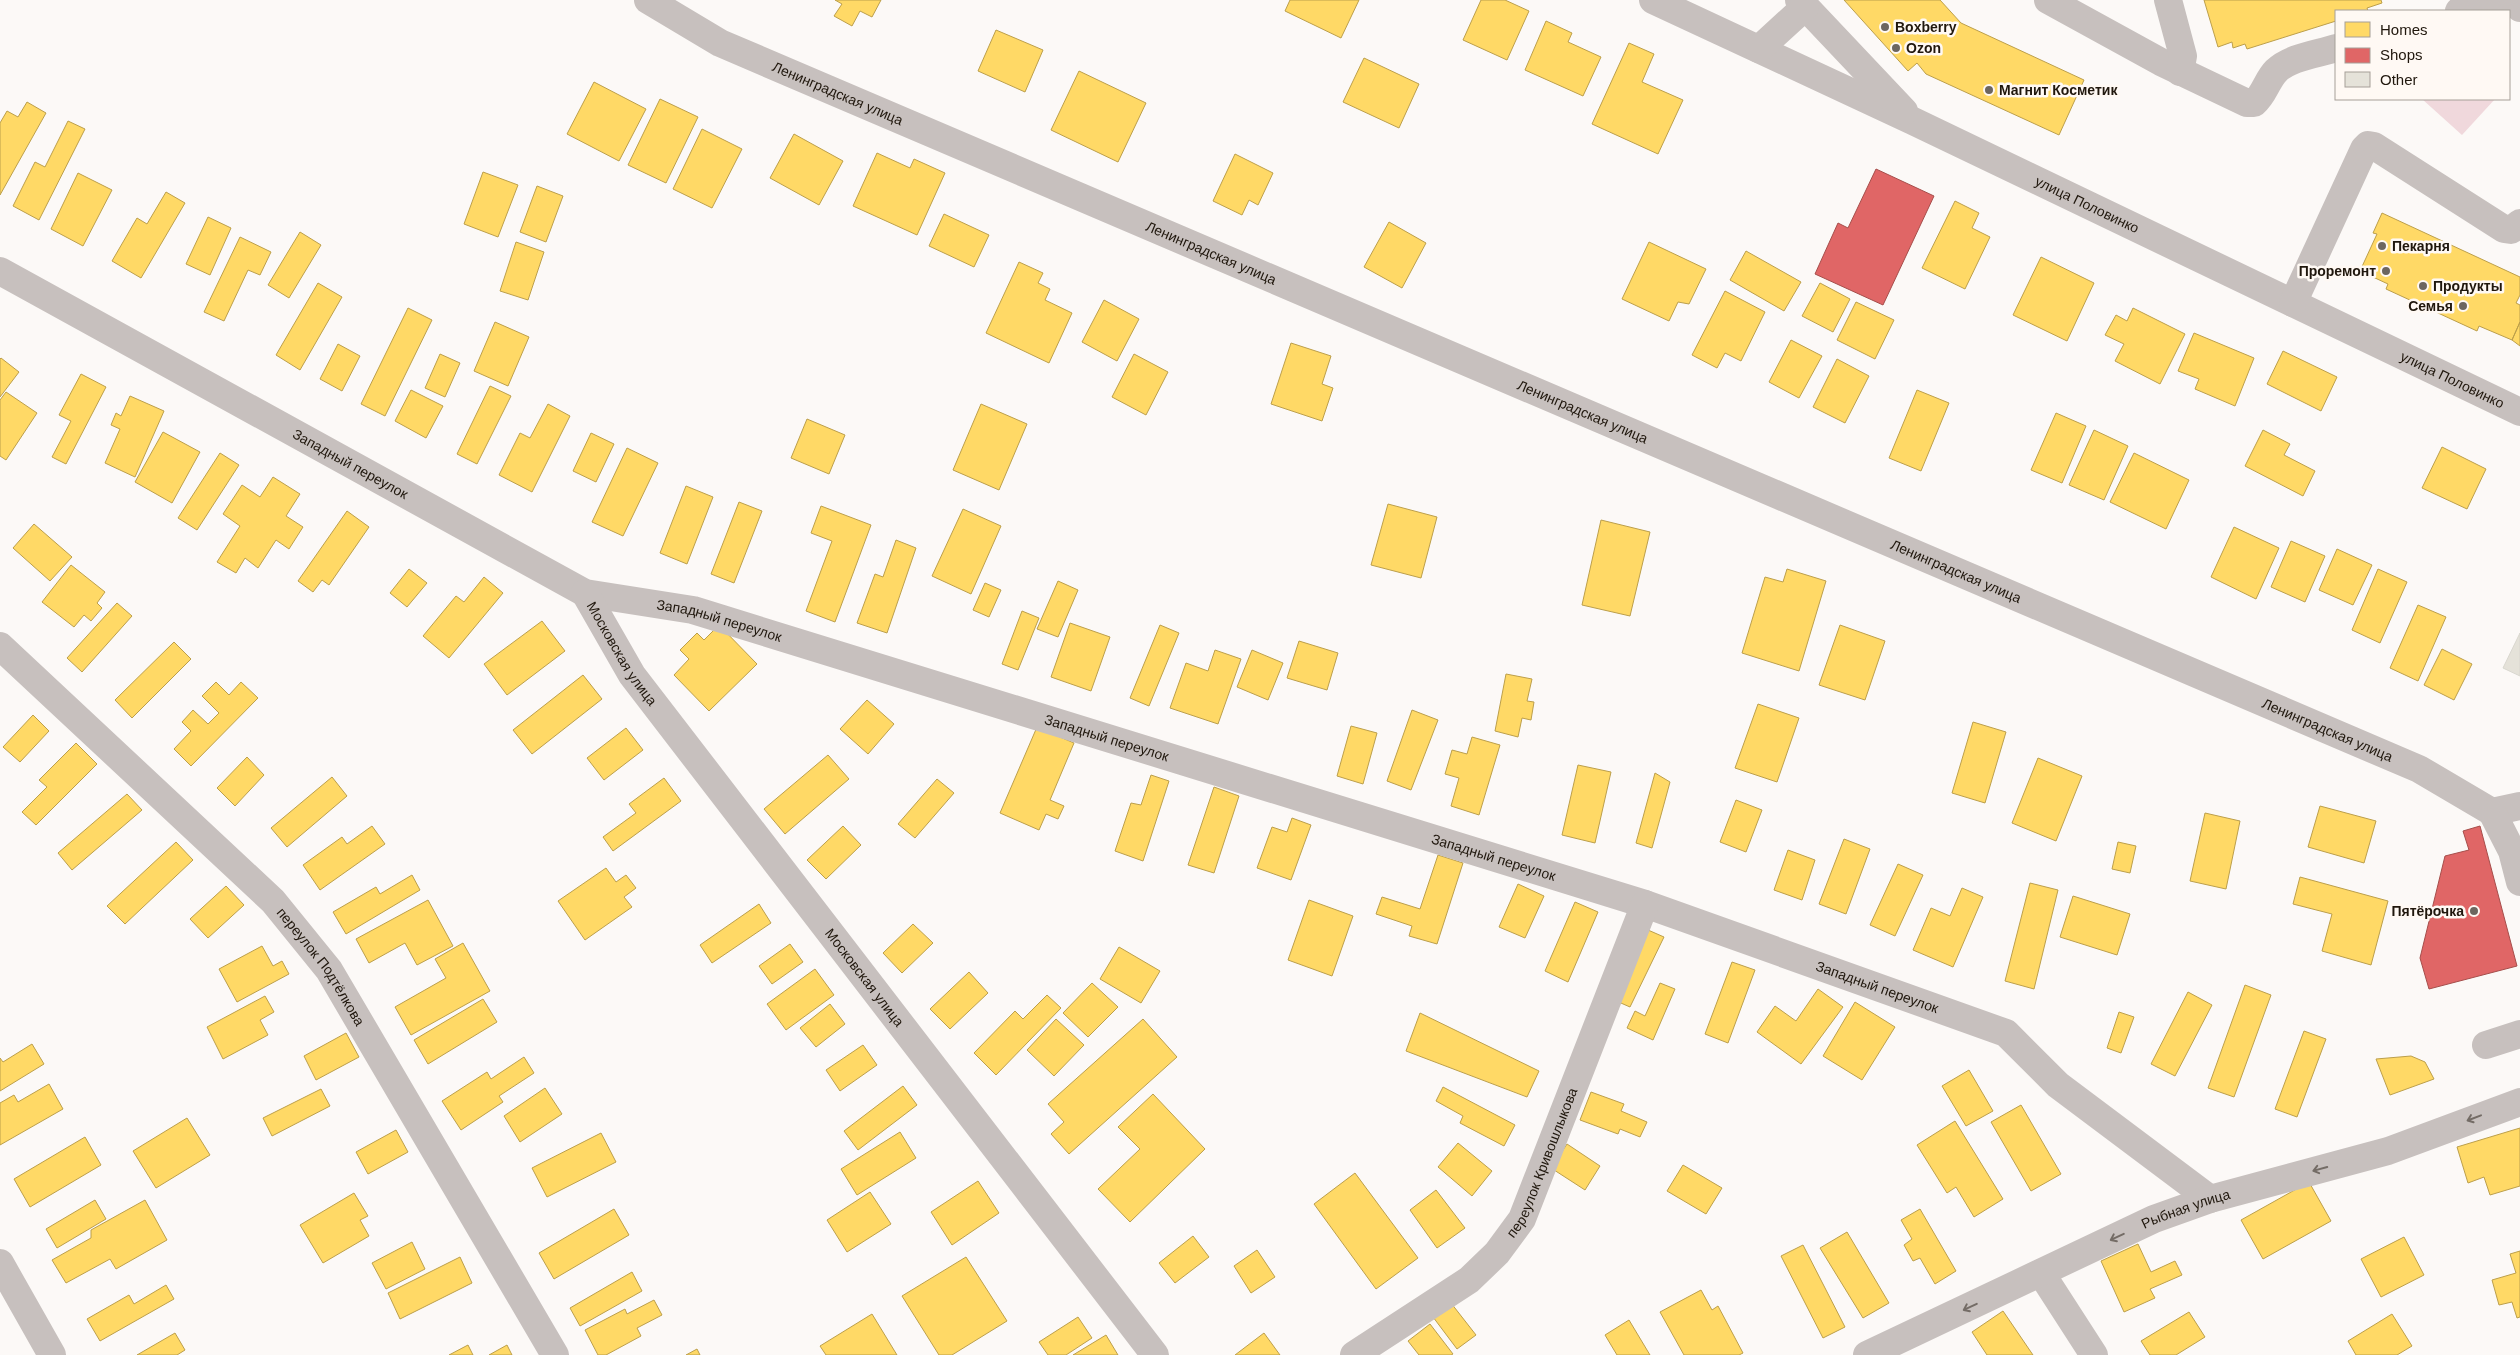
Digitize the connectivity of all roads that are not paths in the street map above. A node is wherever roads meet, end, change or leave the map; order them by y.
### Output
1 (648, 0) edge
2 (1653, 0) edge
3 (2048, 0) edge
4 (2168, 0) edge
5 (2497, 0) edge
6 (2512, 0) edge
7 (1802, 3) edge
8 (2520, 8) edge
9 (2462, 10) edge
10 (2335, 48) edge
11 (1758, 49) junction
12 (2180, 72) junction
13 (1914, 121) junction
14 (2520, 224) edge
15 (0, 271) edge
16 (2293, 303) junction
17 (2520, 412) edge
18 (585, 594) junction
19 (0, 646) edge
20 (2520, 806) edge
21 (2492, 812) junction
22 (2520, 882) edge
23 (1645, 904) junction
24 (2519, 1037) edge
25 (2486, 1045) dead end
26 (2520, 1102) edge
27 (2210, 1199) junction
28 (0, 1263) edge
29 (2041, 1273) junction
30 (52, 1355) edge
31 (555, 1355) edge
32 (1155, 1355) edge
33 (1354, 1355) edge
34 (1867, 1355) edge
35 (2094, 1355) edge

1 - 21 street, Ленинградская улица
2 - 11 street, улица Половинко
3 - 12 street
4 - 12 street
5 - 9 street
6 - 8 street
7 - 11 street
7 - 13 street
10 - 12 street
11 - 13 street, улица Половинко
13 - 16 street, улица Половинко
14 - 16 street
15 - 18 street, Западный переулок
16 - 17 street, улица Половинко
18 - 23 street, Западный переулок
18 - 32 street, Московская улица
19 - 31 street, переулок Подтёлкова
20 - 21 street
21 - 22 street
23 - 27 street, Западный переулок
23 - 33 street, переулок Кривошлыкова
24 - 25 street
26 -> 27 street, Рыбная улица
27 -> 29 street, Рыбная улица
28 - 30 street
29 -> 34 street, Рыбная улица
29 - 35 street

